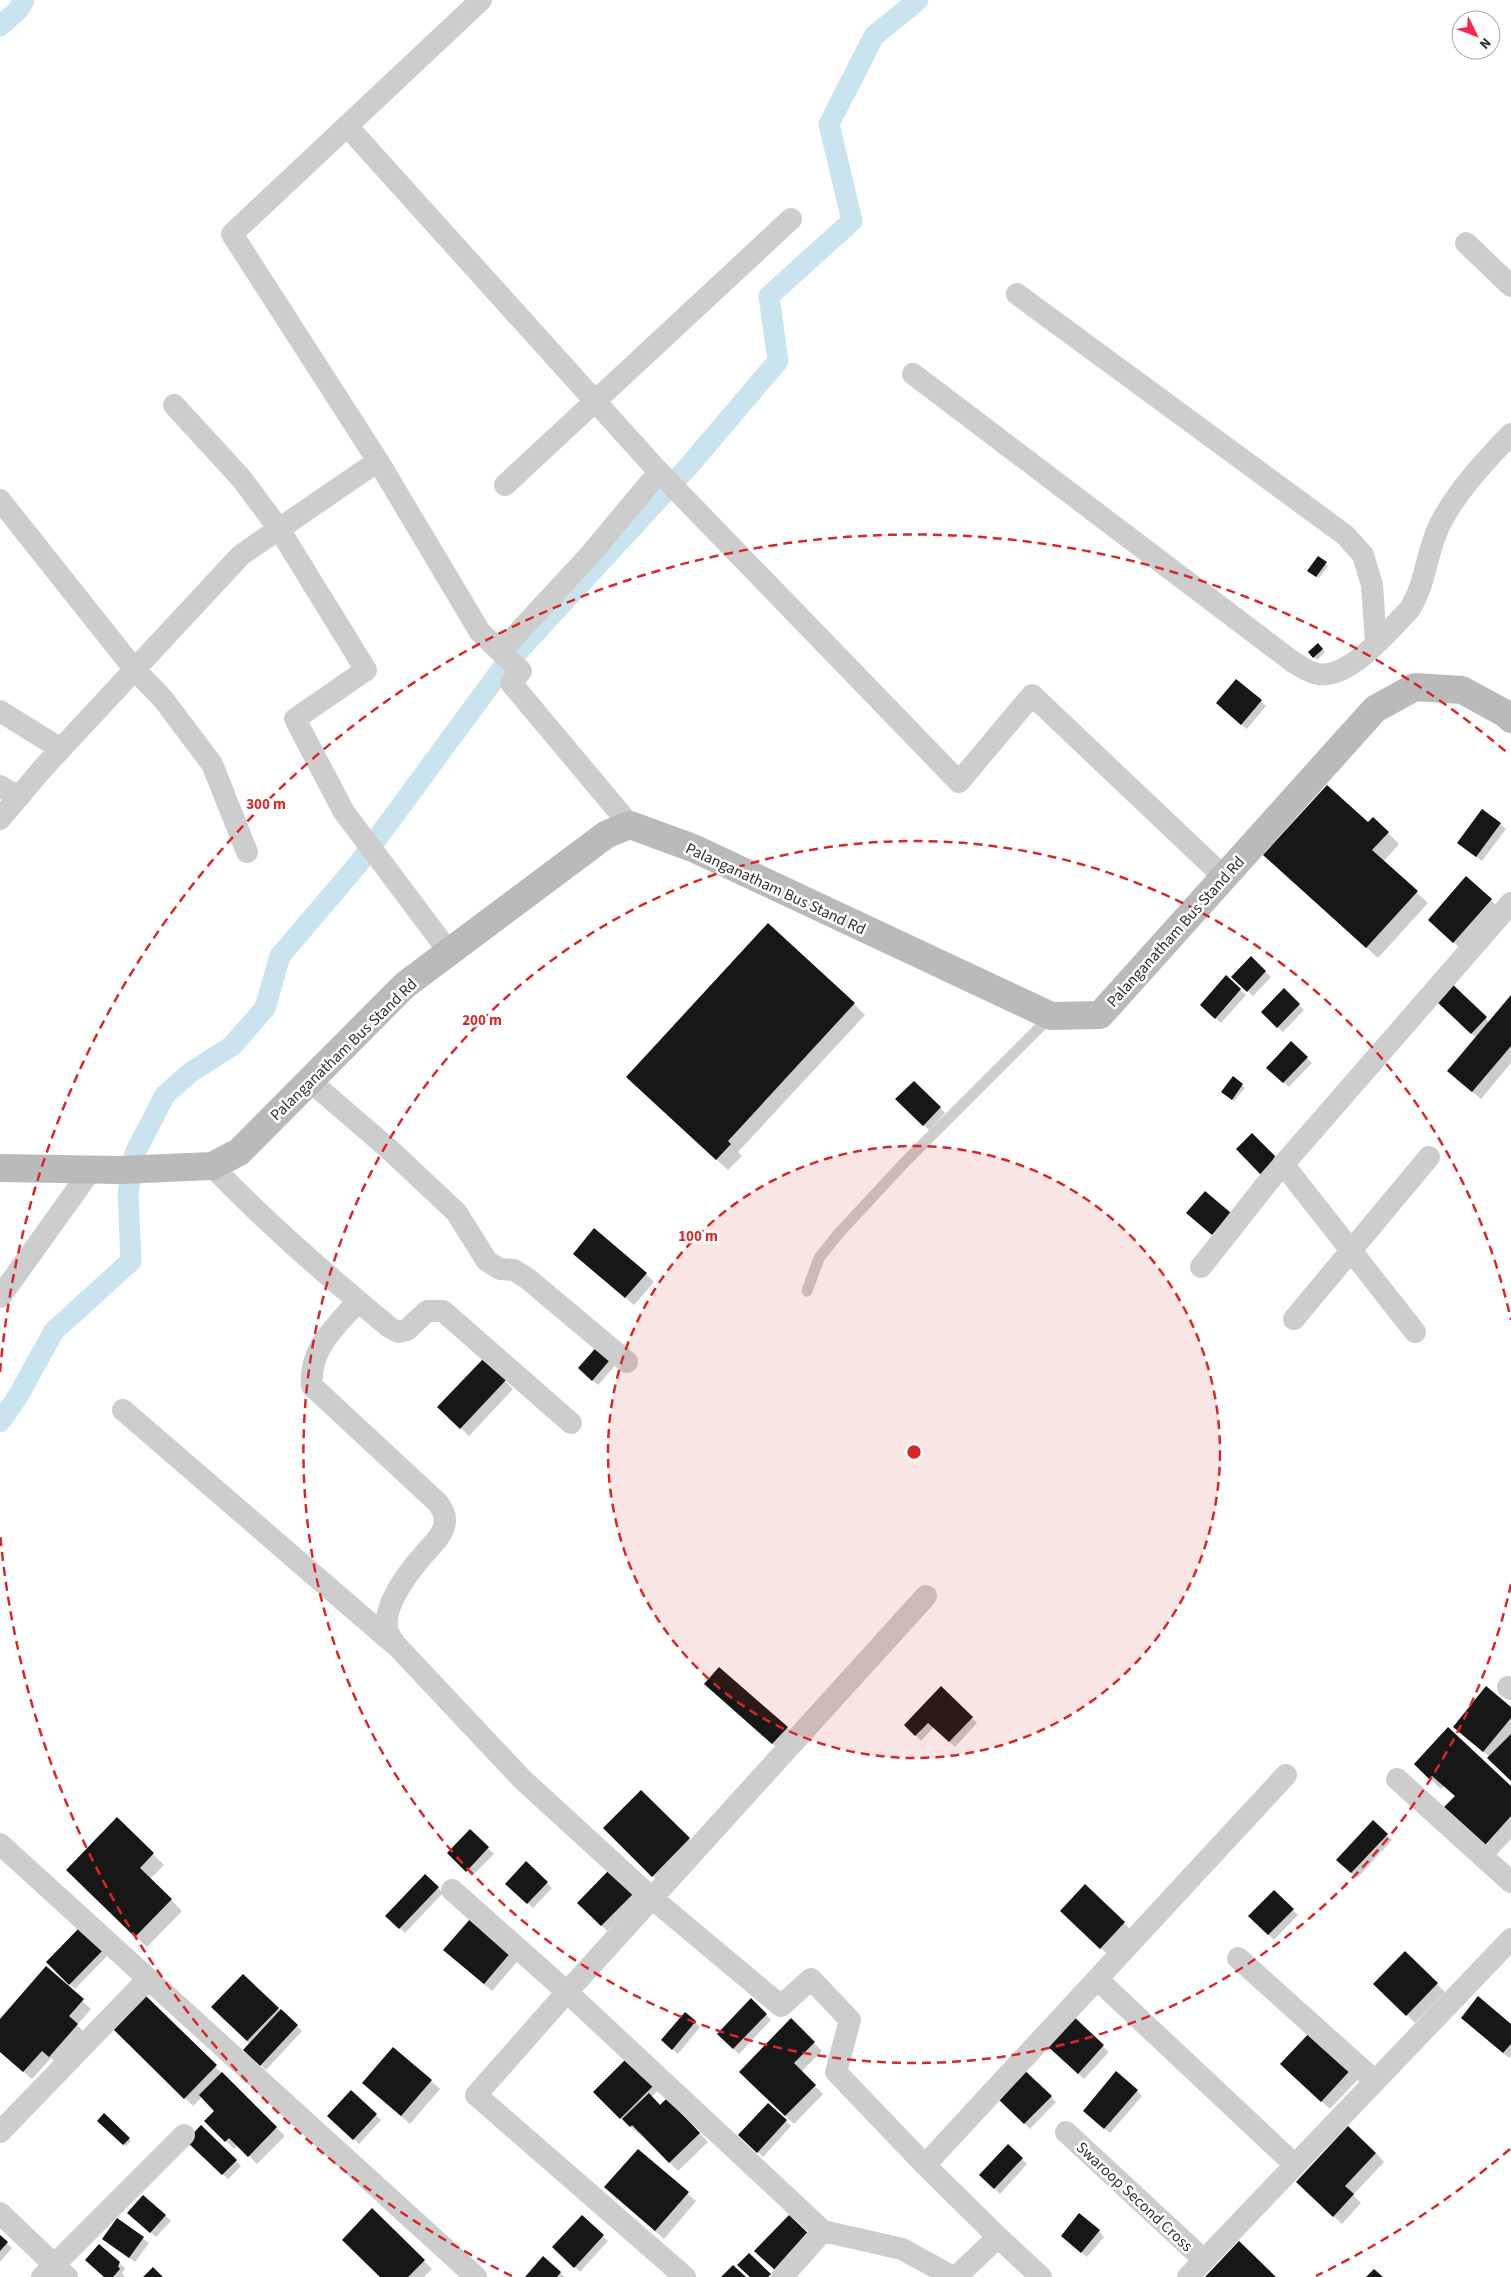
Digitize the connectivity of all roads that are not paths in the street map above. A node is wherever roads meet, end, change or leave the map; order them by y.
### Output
1 (480, 0) edge
2 (347, 126) junction
3 (791, 218) dead end
4 (1466, 243) dead end
5 (1511, 286) edge
6 (1017, 294) dead end
7 (913, 374) dead end
8 (595, 400) junction
9 (174, 405) dead end
10 (1511, 434) edge
11 (378, 461) junction
12 (659, 472) junction
13 (505, 485) dead end
14 (0, 500) edge
15 (279, 529) junction
16 (1376, 643) junction
17 (501, 651) junction
18 (135, 670) junction
19 (0, 711) edge
20 (1511, 719) edge
21 (61, 749) junction
22 (10, 791) edge
23 (0, 818) edge
24 (630, 825) junction
25 (247, 852) dead end
26 (1224, 876) junction
27 (1508, 911) edge
28 (448, 952) junction
29 (1051, 1016) junction
30 (310, 1081) junction
31 (1429, 1158) dead end
32 (1284, 1164) junction
33 (212, 1166) junction
34 (0, 1168) edge
35 (91, 1170) junction
36 (1351, 1251) junction
37 (1201, 1267) dead end
38 (807, 1291) dead end
39 (0, 1298) edge
40 (358, 1302) junction
41 (1294, 1319) dead end
42 (1415, 1332) dead end
43 (626, 1362) dead end
44 (124, 1410) dead end
45 (571, 1423) dead end
46 (926, 1596) dead end
47 (395, 1644) junction
48 (1286, 1775) dead end
49 (1397, 1779) dead end
50 (0, 1844) edge
51 (1511, 1882) edge
52 (452, 1890) dead end
53 (653, 1899) junction
54 (1511, 1939) edge
55 (1238, 1958) dead end
56 (1097, 1979) junction
57 (147, 1980) junction
58 (567, 1992) junction
59 (1375, 2081) junction
60 (0, 2132) edge
61 (1066, 2132) dead end
62 (184, 2135) dead end
63 (924, 2165) junction
64 (1295, 2165) junction
65 (0, 2213) edge
66 (823, 2231) junction
67 (998, 2237) junction
68 (1204, 2260) junction
69 (54, 2273) edge
70 (476, 2277) edge
71 (685, 2277) edge
72 (782, 2277) edge
73 (954, 2277) edge
74 (1041, 2277) edge
75 (1188, 2277) edge

1 - 2 street
2 - 8 street
2 - 11 street
3 - 8 street
4 - 5 street
6 - 16 street
7 - 16 street
8 - 12 street
8 - 13 street
9 - 15 street
10 - 16 street
11 - 15 street
11 - 17 street
12 - 17 street
12 - 26 street
14 - 18 street
15 - 18 street
15 - 28 street
17 - 24 street
18 - 21 street
18 - 25 street
19 - 21 street
20 - 26 street, Palanganatham Bus Stand Rd
21 - 22 street
22 - 23 street
24 - 28 street, Palanganatham Bus Stand Rd
24 - 29 street, Palanganatham Bus Stand Rd
26 - 29 street, Palanganatham Bus Stand Rd
27 - 32 street
28 - 30 street, Palanganatham Bus Stand Rd
29 - 38 lane
30 - 33 street, Palanganatham Bus Stand Rd
30 - 43 street
31 - 36 street
32 - 36 street
32 - 37 street
33 - 35 street, Palanganatham Bus Stand Rd
33 - 40 street
34 - 35 street, Palanganatham Bus Stand Rd
35 - 39 street
36 - 41 street
36 - 42 street
40 - 45 street
40 - 47 street
44 - 47 street
46 - 53 street
47 - 53 street
48 - 56 street
49 - 51 street
50 - 57 street
52 - 58 street
53 - 58 street
53 - 63 street
54 - 59 street
55 - 59 street
56 - 63 street
56 - 64 street
57 - 60 street
57 - 70 street
58 - 66 street
58 - 71 street
59 - 64 street
61 - 68 street, Swaroop Second Cross
62 - 69 street
63 - 67 street
64 - 68 street
65 - 69 street
66 - 72 street
66 - 73 street
67 - 73 street
67 - 74 street
68 - 75 street

